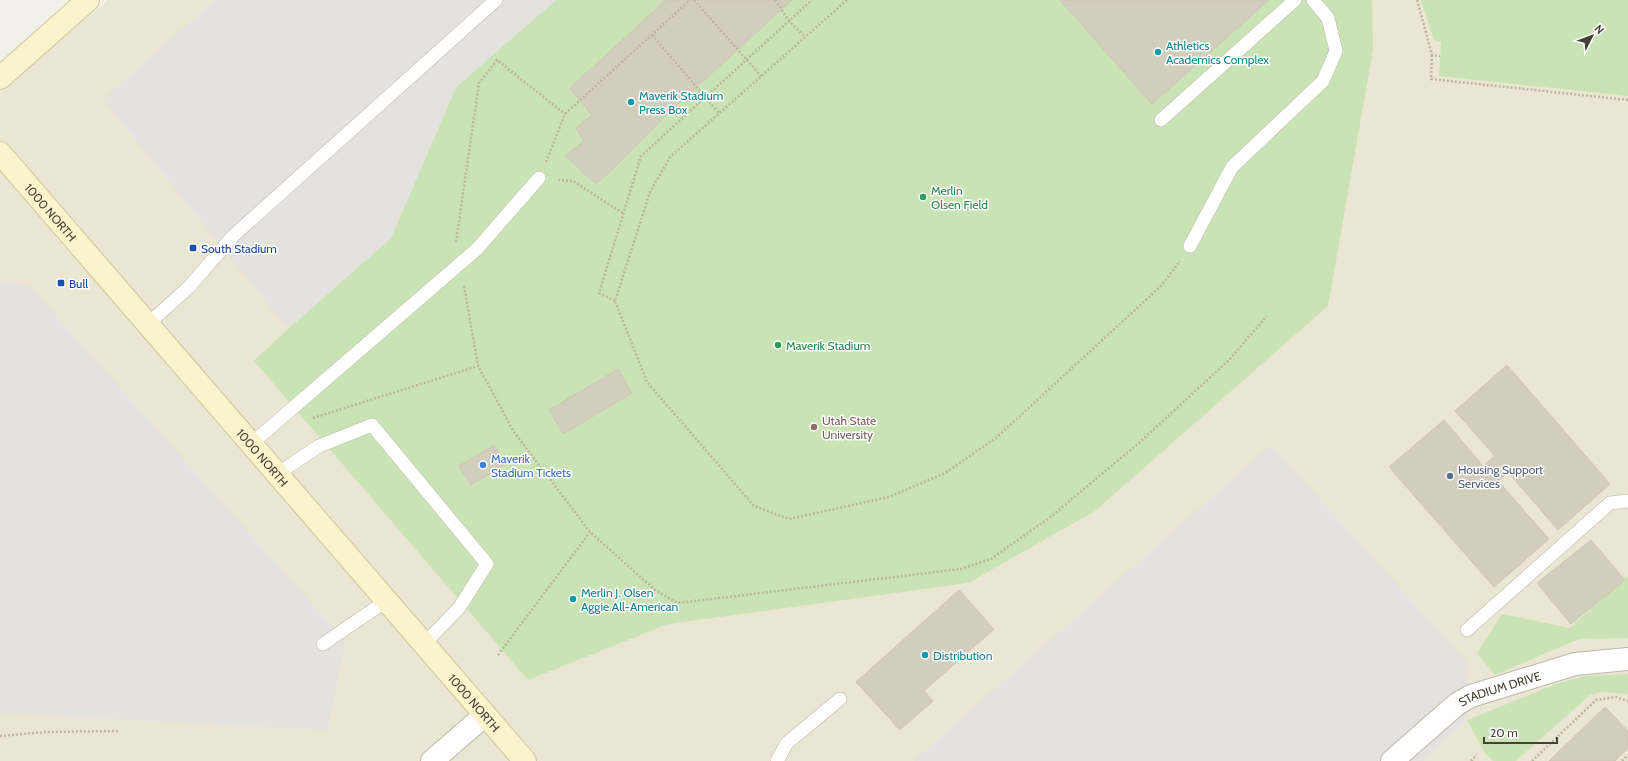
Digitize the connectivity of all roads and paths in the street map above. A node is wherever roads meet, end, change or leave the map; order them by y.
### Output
1 (88, 0) edge
2 (496, 0) edge
3 (690, 0) edge
4 (694, 0) edge
5 (775, 0) edge
6 (812, 0) edge
7 (846, 0) edge
8 (1295, 0) edge
9 (1313, 0) edge
10 (1417, 0) edge
11 (789, 20) junction
12 (652, 35) junction
13 (805, 37) junction
14 (1432, 55) junction
15 (1440, 56) dead end
16 (747, 60) junction
17 (761, 76) junction
18 (0, 78) edge
19 (705, 97) junction
20 (1628, 100) edge
21 (719, 113) junction
22 (565, 114) junction
23 (1161, 120) dead end
24 (0, 153) edge
25 (538, 178) junction
26 (624, 214) junction
27 (1190, 246) joint
28 (460, 264) junction
29 (615, 301) junction
30 (1267, 316) dead end
31 (148, 324) junction
32 (478, 366) junction
33 (306, 420) dead end
34 (251, 444) junction
35 (277, 474) junction
36 (1628, 501) edge
37 (590, 532) junction
38 (386, 600) junction
39 (1467, 630) dead end
40 (323, 644) dead end
41 (424, 644) junction
42 (498, 655) dead end
43 (1628, 659) edge
44 (840, 699) dead end
45 (1628, 701) edge
46 (485, 715) junction
47 (119, 731) dead end
48 (0, 736) edge
49 (1477, 755) dead end
50 (1628, 755) edge
51 (432, 761) edge
52 (525, 761) edge
53 (777, 761) edge
54 (1392, 761) edge
55 (1471, 761) edge
56 (1532, 761) edge
57 (1622, 761) edge

1 - 18 street
2 - 31 lane
3 - 12 path
4 - 16 path
5 - 11 path
6 - 11 path
7 - 13 path
8 - 23 lane
9 - 27 lane
10 - 14 path
11 - 13 path
11 - 16 path
12 - 19 path
12 - 22 path
13 - 17 path
14 - 15 path
14 - 20 path
16 - 17 path
16 - 19 path
17 - 21 path
19 - 21 path
19 - 26 path
21 - 29 path
22 - 25 path
22 - 28 path
24 - 31 street, 1000 NORTH
25 - 26 path
25 - 28 lane
26 - 29 path
27 - 29 path
28 - 32 path
28 - 34 lane
30 - 37 path
31 - 34 street, 1000 NORTH
32 - 33 path
32 - 37 path
34 - 35 street, 1000 NORTH
35 - 38 street, 1000 NORTH
35 - 41 lane
36 - 39 lane
37 - 42 path
38 - 40 lane
38 - 41 street, 1000 NORTH
41 - 46 street, 1000 NORTH
43 - 54 street, STADIUM DRIVE
44 - 53 lane
45 - 56 path
46 - 51 street
46 - 52 street, 1000 NORTH
47 - 48 path
49 - 55 path
50 - 57 path

